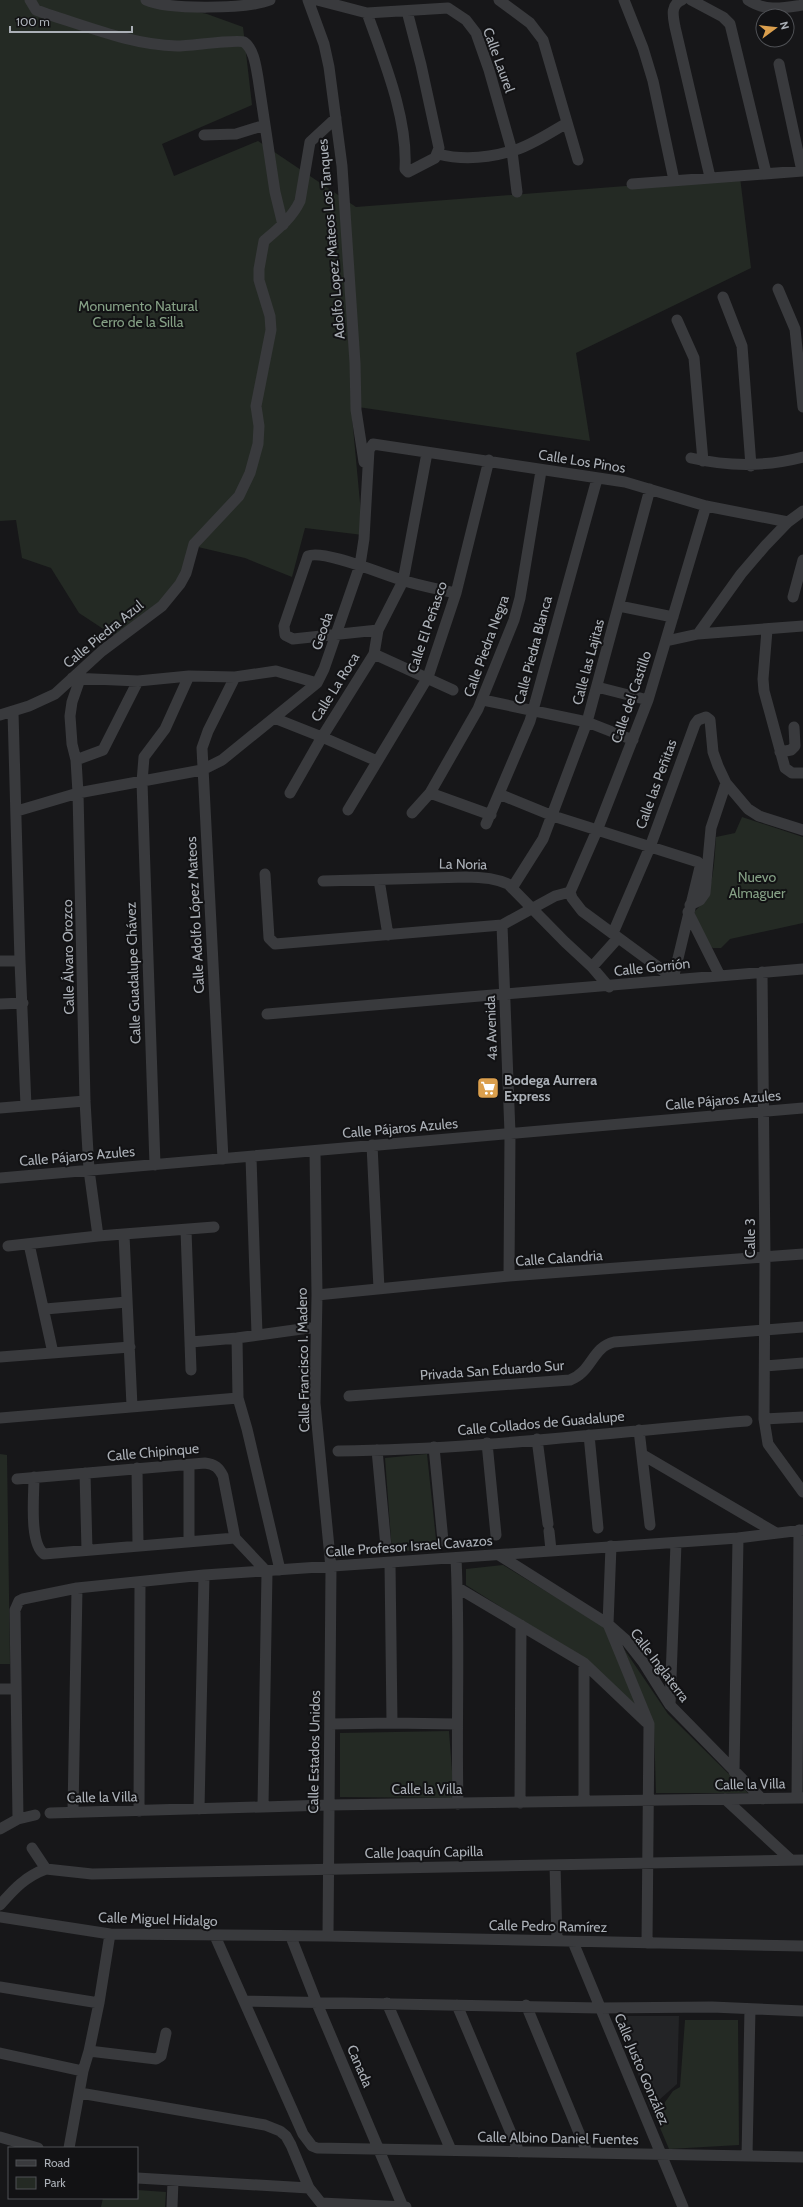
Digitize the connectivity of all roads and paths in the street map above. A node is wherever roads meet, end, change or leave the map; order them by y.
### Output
1 (30, 0) edge
2 (146, 0) edge
3 (270, 0) edge
4 (308, 0) edge
5 (318, 0) edge
6 (499, 0) edge
7 (624, 0) edge
8 (682, 0) edge
9 (691, 0) edge
10 (748, 0) edge
11 (799, 4) edge
12 (406, 11) junction
13 (367, 13) junction
14 (779, 64) dead end
15 (336, 118) junction
16 (567, 123) junction
17 (265, 125) junction
18 (204, 135) dead end
19 (512, 151) junction
20 (438, 154) junction
21 (578, 160) dead end
22 (803, 171) edge
23 (766, 173) junction
24 (710, 177) junction
25 (674, 180) junction
26 (632, 184) dead end
27 (517, 192) dead end
28 (284, 225) junction
29 (778, 289) dead end
30 (723, 297) dead end
31 (677, 320) dead end
32 (803, 406) edge
33 (370, 446) joint
34 (427, 453) junction
35 (803, 457) edge
36 (691, 458) dead end
37 (489, 460) junction
38 (703, 461) junction
39 (751, 466) junction
40 (541, 470) junction
41 (367, 479) junction
42 (598, 479) junction
43 (650, 489) junction
44 (706, 506) junction
45 (802, 513) edge
46 (788, 522) junction
47 (803, 560) edge
48 (360, 565) junction
49 (403, 580) junction
50 (456, 593) junction
51 (793, 597) dead end
52 (619, 606) junction
53 (673, 617) junction
54 (709, 619) junction
55 (803, 626) edge
56 (378, 630) junction
57 (767, 630) junction
58 (337, 633) junction
59 (714, 633) junction
60 (698, 634) junction
61 (666, 641) junction
62 (374, 654) junction
63 (189, 676) junction
64 (235, 677) junction
65 (428, 677) junction
66 (76, 678) junction
67 (138, 681) junction
68 (317, 683) junction
69 (597, 687) junction
70 (453, 690) dead end
71 (483, 700) junction
72 (648, 700) junction
73 (533, 709) junction
74 (13, 712) junction
75 (0, 715) edge
76 (274, 718) junction
77 (587, 722) junction
78 (794, 727) dead end
79 (322, 737) junction
80 (633, 740) junction
81 (780, 752) junction
82 (76, 760) junction
83 (376, 761) junction
84 (202, 770) junction
85 (803, 773) edge
86 (142, 782) junction
87 (726, 783) junction
88 (430, 792) junction
89 (78, 793) junction
90 (290, 794) dead end
91 (499, 794) junction
92 (348, 810) dead end
93 (17, 811) junction
94 (412, 813) dead end
95 (553, 816) junction
96 (598, 828) junction
97 (803, 830) edge
98 (650, 846) junction
99 (265, 874) dead end
100 (379, 880) junction
101 (323, 881) dead end
102 (512, 888) junction
103 (570, 892) junction
104 (689, 909) junction
105 (502, 925) junction
106 (388, 935) junction
107 (616, 935) junction
108 (0, 961) edge
109 (20, 961) junction
110 (592, 967) junction
111 (803, 968) edge
112 (762, 972) junction
113 (720, 976) junction
114 (673, 978) junction
115 (609, 987) junction
116 (505, 995) junction
117 (23, 1003) junction
118 (0, 1004) edge
119 (267, 1014) dead end
120 (86, 1101) junction
121 (26, 1106) junction
122 (0, 1108) edge
123 (803, 1108) edge
124 (764, 1111) junction
125 (510, 1133) junction
126 (372, 1145) junction
127 (315, 1151) junction
128 (251, 1158) junction
129 (223, 1159) junction
130 (154, 1164) junction
131 (89, 1170) junction
132 (0, 1178) edge
133 (214, 1227) dead end
134 (186, 1230) junction
135 (124, 1235) junction
136 (98, 1236) junction
137 (30, 1244) junction
138 (8, 1246) dead end
139 (803, 1254) edge
140 (765, 1257) junction
141 (509, 1276) junction
142 (379, 1289) junction
143 (317, 1295) junction
144 (126, 1302) junction
145 (45, 1310) junction
146 (803, 1326) edge
147 (316, 1327) junction
148 (764, 1330) junction
149 (257, 1334) junction
150 (237, 1338) junction
151 (191, 1342) junction
152 (130, 1347) junction
153 (53, 1353) junction
154 (0, 1357) edge
155 (803, 1363) edge
156 (765, 1366) junction
157 (191, 1370) dead end
158 (349, 1396) dead end
159 (238, 1398) junction
160 (132, 1406) junction
161 (803, 1417) edge
162 (0, 1418) edge
163 (764, 1419) junction
164 (747, 1421) dead end
165 (639, 1430) junction
166 (589, 1435) junction
167 (536, 1439) junction
168 (487, 1443) junction
169 (434, 1446) junction
170 (377, 1450) junction
171 (338, 1451) dead end
172 (643, 1455) junction
173 (189, 1466) junction
174 (137, 1468) junction
175 (85, 1473) junction
176 (34, 1478) junction
177 (17, 1479) dead end
178 (803, 1492) edge
179 (650, 1525) dead end
180 (598, 1528) dead end
181 (801, 1530) edge
182 (776, 1533) junction
183 (496, 1536) dead end
184 (235, 1538) junction
185 (738, 1538) junction
186 (189, 1541) junction
187 (444, 1542) dead end
188 (676, 1543) junction
189 (138, 1545) junction
190 (611, 1546) junction
191 (386, 1548) dead end
192 (87, 1550) junction
193 (551, 1550) junction
194 (499, 1555) junction
195 (456, 1558) junction
196 (390, 1563) junction
197 (331, 1568) junction
198 (280, 1570) junction
199 (267, 1572) junction
200 (204, 1576) junction
201 (140, 1583) junction
202 (77, 1588) junction
203 (458, 1588) junction
204 (608, 1624) junction
205 (521, 1625) junction
206 (584, 1663) junction
207 (0, 1689) edge
208 (16, 1689) junction
209 (670, 1705) junction
210 (392, 1722) junction
211 (330, 1724) junction
212 (456, 1724) junction
213 (649, 1724) junction
214 (734, 1772) junction
215 (800, 1798) edge
216 (725, 1799) junction
217 (762, 1799) junction
218 (584, 1801) junction
219 (647, 1801) junction
220 (520, 1803) junction
221 (458, 1804) junction
222 (328, 1805) junction
223 (263, 1806) junction
224 (199, 1809) junction
225 (139, 1811) junction
226 (73, 1812) junction
227 (50, 1813) dead end
228 (35, 1815) dead end
229 (18, 1819) junction
230 (0, 1829) edge
231 (32, 1848) dead end
232 (791, 1860) junction
233 (803, 1860) edge
234 (648, 1862) junction
235 (555, 1865) junction
236 (329, 1868) junction
237 (46, 1869) junction
238 (0, 1905) edge
239 (0, 1917) edge
240 (110, 1934) junction
241 (215, 1936) junction
242 (328, 1936) junction
243 (291, 1937) junction
244 (557, 1941) junction
245 (573, 1942) junction
246 (647, 1943) junction
247 (803, 1946) edge
248 (0, 1987) edge
249 (245, 2001) junction
250 (316, 2001) junction
251 (99, 2003) junction
252 (386, 2003) junction
253 (457, 2005) junction
254 (526, 2005) junction
255 (599, 2008) junction
256 (750, 2009) junction
257 (803, 2011) edge
258 (166, 2034) dead end
259 (89, 2050) junction
260 (0, 2053) edge
261 (82, 2071) junction
262 (80, 2093) junction
263 (0, 2137) edge
264 (35, 2147) edge
265 (69, 2147) edge
266 (379, 2149) junction
267 (451, 2150) junction
268 (519, 2152) junction
269 (587, 2152) junction
270 (663, 2155) junction
271 (747, 2156) junction
272 (803, 2157) edge
273 (138, 2178) edge
274 (173, 2181) junction
275 (309, 2188) junction
276 (321, 2205) edge
277 (172, 2207) edge
278 (404, 2207) edge
279 (684, 2207) edge

1 - 17 street
2 - 3 street
4 - 15 street, Adolfo Lopez Mateos Los Tanques
5 - 13 street, Calle Laurel
6 - 16 street
7 - 25 street
8 - 24 street
9 - 23 street
10 - 11 street
12 - 13 street, Calle Laurel
12 - 19 street, Calle Laurel
12 - 20 street
13 - 20 street
14 - 22 street
15 - 28 street
15 - 41 street, Adolfo Lopez Mateos Los Tanques
16 - 19 street
16 - 21 street
17 - 18 street
17 - 28 street
19 - 20 street
19 - 27 street, Calle Laurel
22 - 23 street
23 - 24 street
24 - 25 street
25 - 26 street
28 - 66 street, Calle Piedra Azul
29 - 32 street
30 - 39 street
31 - 38 street
33 - 34 street, Calle Los Pinos
33 - 41 street, Geoda
34 - 37 street, Calle Los Pinos
34 - 49 street, Calle La Roca
35 - 39 street
36 - 38 street
37 - 40 street, Calle Los Pinos
37 - 50 street, Calle El Peñasco
38 - 39 street
40 - 42 street, Calle Los Pinos
40 - 71 street, Calle Piedra Negra
41 - 48 street, Geoda
42 - 43 street, Calle Los Pinos
42 - 73 street, Calle Piedra Blanca
43 - 44 street, Calle Los Pinos
43 - 52 street, Calle las Lajitas
44 - 46 street, Calle Los Pinos
44 - 53 street, Calle del Castillo
45 - 46 street
46 - 54 street
47 - 51 street
48 - 49 street
48 - 58 street, Geoda
48 - 58 street
49 - 50 street
49 - 56 street, Calle La Roca
50 - 65 street, Calle El Peñasco
52 - 53 street
52 - 69 street, Calle las Lajitas
53 - 61 street, Calle del Castillo
54 - 59 street
54 - 60 street
55 - 57 street
56 - 58 street
56 - 62 street, Calle La Roca
57 - 59 street
57 - 81 street
58 - 68 street, Geoda
59 - 60 street
60 - 61 street
61 - 72 street, Calle del Castillo
62 - 65 street
62 - 79 street, Calle La Roca
63 - 64 street
63 - 67 street
63 - 86 street, Calle Guadalupe Chávez
64 - 68 street
64 - 84 street, Calle Adolfo López Mateos
65 - 70 street
65 - 83 street, Calle El Peñasco
66 - 67 street
66 - 74 street, Calle Piedra Azul
66 - 82 street, Calle Álvaro Orozco
67 - 82 street
68 - 76 street, Geoda
69 - 72 street
69 - 77 street, Calle las Lajitas
71 - 73 street
71 - 88 street, Calle Piedra Negra
72 - 80 street, Calle del Castillo
73 - 77 street
73 - 91 street, Calle Piedra Blanca
74 - 75 street, Calle Piedra Azul
74 - 93 street
76 - 79 street
76 - 84 street, Geoda
77 - 80 street
77 - 95 street, Calle las Lajitas
78 - 81 street
79 - 83 street
79 - 90 street, Calle La Roca
80 - 96 street, Calle del Castillo
81 - 85 street
82 - 89 street, Calle Álvaro Orozco
83 - 92 street, Calle El Peñasco
84 - 86 street, Geoda
84 - 129 street, Calle Adolfo López Mateos
86 - 89 street, Geoda
86 - 130 street, Calle Guadalupe Chávez
87 - 97 street
87 - 98 street, Calle las Peñitas
87 - 104 street
88 - 91 street, Calle Piedra Blanca
88 - 94 street, Calle Piedra Negra
89 - 93 street, Geoda
89 - 120 street, Calle Álvaro Orozco
91 - 95 street
93 - 109 street
95 - 96 street
95 - 102 street, Calle las Lajitas
96 - 98 street
96 - 103 street, Calle del Castillo
98 - 104 street
98 - 107 street, Calle las Peñitas
99 - 106 street
100 - 101 street, La Noria
100 - 102 street, La Noria
100 - 106 street
102 - 110 street, La Noria
103 - 105 street
103 - 107 street
104 - 113 street
104 - 114 street
105 - 106 street
105 - 116 street, 4a Avenida
107 - 110 street, Calle las Peñitas
107 - 114 street
108 - 109 street
109 - 117 street
110 - 115 street
111 - 112 street, Calle Gorrión
112 - 113 street, Calle Gorrión
112 - 124 street, Calle 3
113 - 114 street, Calle Gorrión
114 - 115 street, Calle Gorrión
115 - 116 street, Calle Gorrión
116 - 119 street, Calle Gorrión
116 - 125 street, 4a Avenida
117 - 118 street
117 - 121 street
120 - 121 street
120 - 131 street, Calle Álvaro Orozco
121 - 122 street
123 - 124 street, Calle Pájaros Azules
124 - 125 street, Calle Pájaros Azules
124 - 140 street, Calle 3
125 - 126 street, Calle Pájaros Azules
125 - 141 street, 4a Avenida
126 - 127 street, Calle Pájaros Azules
126 - 142 street
127 - 128 street, Calle Pájaros Azules
127 - 143 street, Calle Francisco I. Madero
128 - 129 street, Calle Pájaros Azules
128 - 149 street
129 - 130 street, Calle Pájaros Azules
130 - 131 street, Calle Pájaros Azules
131 - 132 street, Calle Pájaros Azules
131 - 136 street, Calle Álvaro Orozco
133 - 134 street
134 - 135 street
134 - 151 street
135 - 136 street
135 - 144 street
136 - 137 street
137 - 138 street
137 - 145 street
139 - 140 street, Calle Calandria
140 - 141 street, Calle Calandria
140 - 148 street, Calle 3
141 - 142 street, Calle Calandria
142 - 143 street, Calle Calandria
143 - 147 street, Calle Francisco I. Madero
144 - 145 street
144 - 152 street
145 - 153 street
146 - 148 street, Privada San Eduardo Sur
147 - 149 street
147 - 197 street, Calle Francisco I. Madero
148 - 156 street, Calle 3
148 - 158 street, Privada San Eduardo Sur
149 - 150 street
150 - 151 street
150 - 159 street
151 - 157 street
152 - 153 street
152 - 160 street
153 - 154 street
155 - 156 street
156 - 163 street, Calle 3
159 - 160 street
159 - 198 street
160 - 162 street
161 - 163 street
163 - 178 street, Calle 3
164 - 165 street, Calle Collados de Guadalupe
165 - 166 street, Calle Collados de Guadalupe
165 - 172 street
166 - 167 street, Calle Collados de Guadalupe
166 - 180 street
167 - 168 street, Calle Collados de Guadalupe
167 - 193 street
168 - 169 street, Calle Collados de Guadalupe
168 - 183 street
169 - 170 street, Calle Collados de Guadalupe
169 - 187 street
170 - 171 street, Calle Collados de Guadalupe
170 - 191 street
172 - 179 street
172 - 182 street
173 - 174 street, Calle Chipinque
173 - 184 street, Calle Chipinque
173 - 186 street
174 - 175 street, Calle Chipinque
174 - 189 street
175 - 176 street, Calle Chipinque
175 - 192 street
176 - 177 street, Calle Chipinque
176 - 192 street
181 - 182 street, Calle Profesor Israel Cavazos
181 - 215 street
182 - 185 street, Calle Profesor Israel Cavazos
184 - 186 street
184 - 199 street
185 - 188 street, Calle Profesor Israel Cavazos
185 - 214 street
186 - 189 street
188 - 190 street, Calle Profesor Israel Cavazos
188 - 209 street
189 - 192 street
190 - 193 street, Calle Profesor Israel Cavazos
190 - 204 street
193 - 194 street, Calle Profesor Israel Cavazos
194 - 195 street, Calle Profesor Israel Cavazos
194 - 204 street, Calle Inglaterra
195 - 196 street, Calle Profesor Israel Cavazos
195 - 203 street
196 - 197 street, Calle Profesor Israel Cavazos
196 - 210 street
197 - 198 street, Calle Profesor Israel Cavazos
197 - 211 street, Calle Estados Unidos
198 - 199 street, Calle Profesor Israel Cavazos
199 - 200 street, Calle Profesor Israel Cavazos
199 - 223 street
200 - 201 street, Calle Profesor Israel Cavazos
200 - 224 street
201 - 202 street, Calle Profesor Israel Cavazos
201 - 225 street
202 - 208 street, Calle Profesor Israel Cavazos
202 - 226 street
203 - 205 street
203 - 212 street
204 - 209 street, Calle Inglaterra
204 - 213 street
205 - 206 street
205 - 220 street
206 - 213 street
206 - 218 street
207 - 208 street
208 - 229 street
209 - 214 street, Calle Inglaterra
210 - 211 street
210 - 212 street
211 - 222 street, Calle Estados Unidos
212 - 221 street
213 - 219 street
214 - 217 street, Calle Inglaterra
215 - 217 street, Calle la Villa
216 - 217 street, Calle la Villa
216 - 219 street, Calle la Villa
216 - 232 street
218 - 219 street, Calle la Villa
218 - 220 street, Calle la Villa
219 - 234 street
220 - 221 street, Calle la Villa
221 - 222 street, Calle la Villa
222 - 223 street, Calle la Villa
222 - 236 street, Calle Estados Unidos
223 - 224 street, Calle la Villa
224 - 225 street, Calle la Villa
225 - 226 street, Calle la Villa
226 - 227 street, Calle la Villa
228 - 229 street
229 - 230 street
231 - 237 street
232 - 233 street, Calle Joaquín Capilla
232 - 234 street, Calle Joaquín Capilla
234 - 235 street, Calle Joaquín Capilla
234 - 246 street
235 - 236 street, Calle Joaquín Capilla
235 - 244 street
236 - 237 street, Calle Joaquín Capilla
236 - 242 street, Calle Estados Unidos
237 - 238 street
239 - 240 street, Calle Miguel Hidalgo
240 - 241 street, Calle Miguel Hidalgo
240 - 251 street
241 - 243 street, Calle Miguel Hidalgo
241 - 249 street
242 - 243 street, Calle Pedro Ramírez
242 - 244 street, Calle Pedro Ramírez
243 - 250 street, Canada
244 - 245 street, Calle Pedro Ramírez
245 - 246 street, Calle Pedro Ramírez
245 - 255 street, Calle Justo González
246 - 247 street, Calle Pedro Ramírez
248 - 251 street
249 - 250 street
249 - 266 street, Calle Albino Daniel Fuentes
250 - 252 street
250 - 266 street, Canada
251 - 259 street
252 - 253 street
252 - 267 street
253 - 254 street
253 - 268 street
254 - 255 street
254 - 269 street
255 - 256 street
255 - 270 street, Calle Justo González
256 - 257 street
256 - 271 street
258 - 259 street
259 - 261 street
260 - 261 street
261 - 262 street
262 - 265 street
262 - 275 street
263 - 264 street
266 - 267 street, Calle Albino Daniel Fuentes
266 - 278 street, Canada
267 - 268 street, Calle Albino Daniel Fuentes
268 - 269 street, Calle Albino Daniel Fuentes
269 - 270 street, Calle Albino Daniel Fuentes
270 - 271 street, Calle Albino Daniel Fuentes
270 - 279 street, Calle Justo González
271 - 272 street, Calle Albino Daniel Fuentes
273 - 274 street
274 - 275 street
274 - 277 street
275 - 276 street
276 - 278 street

